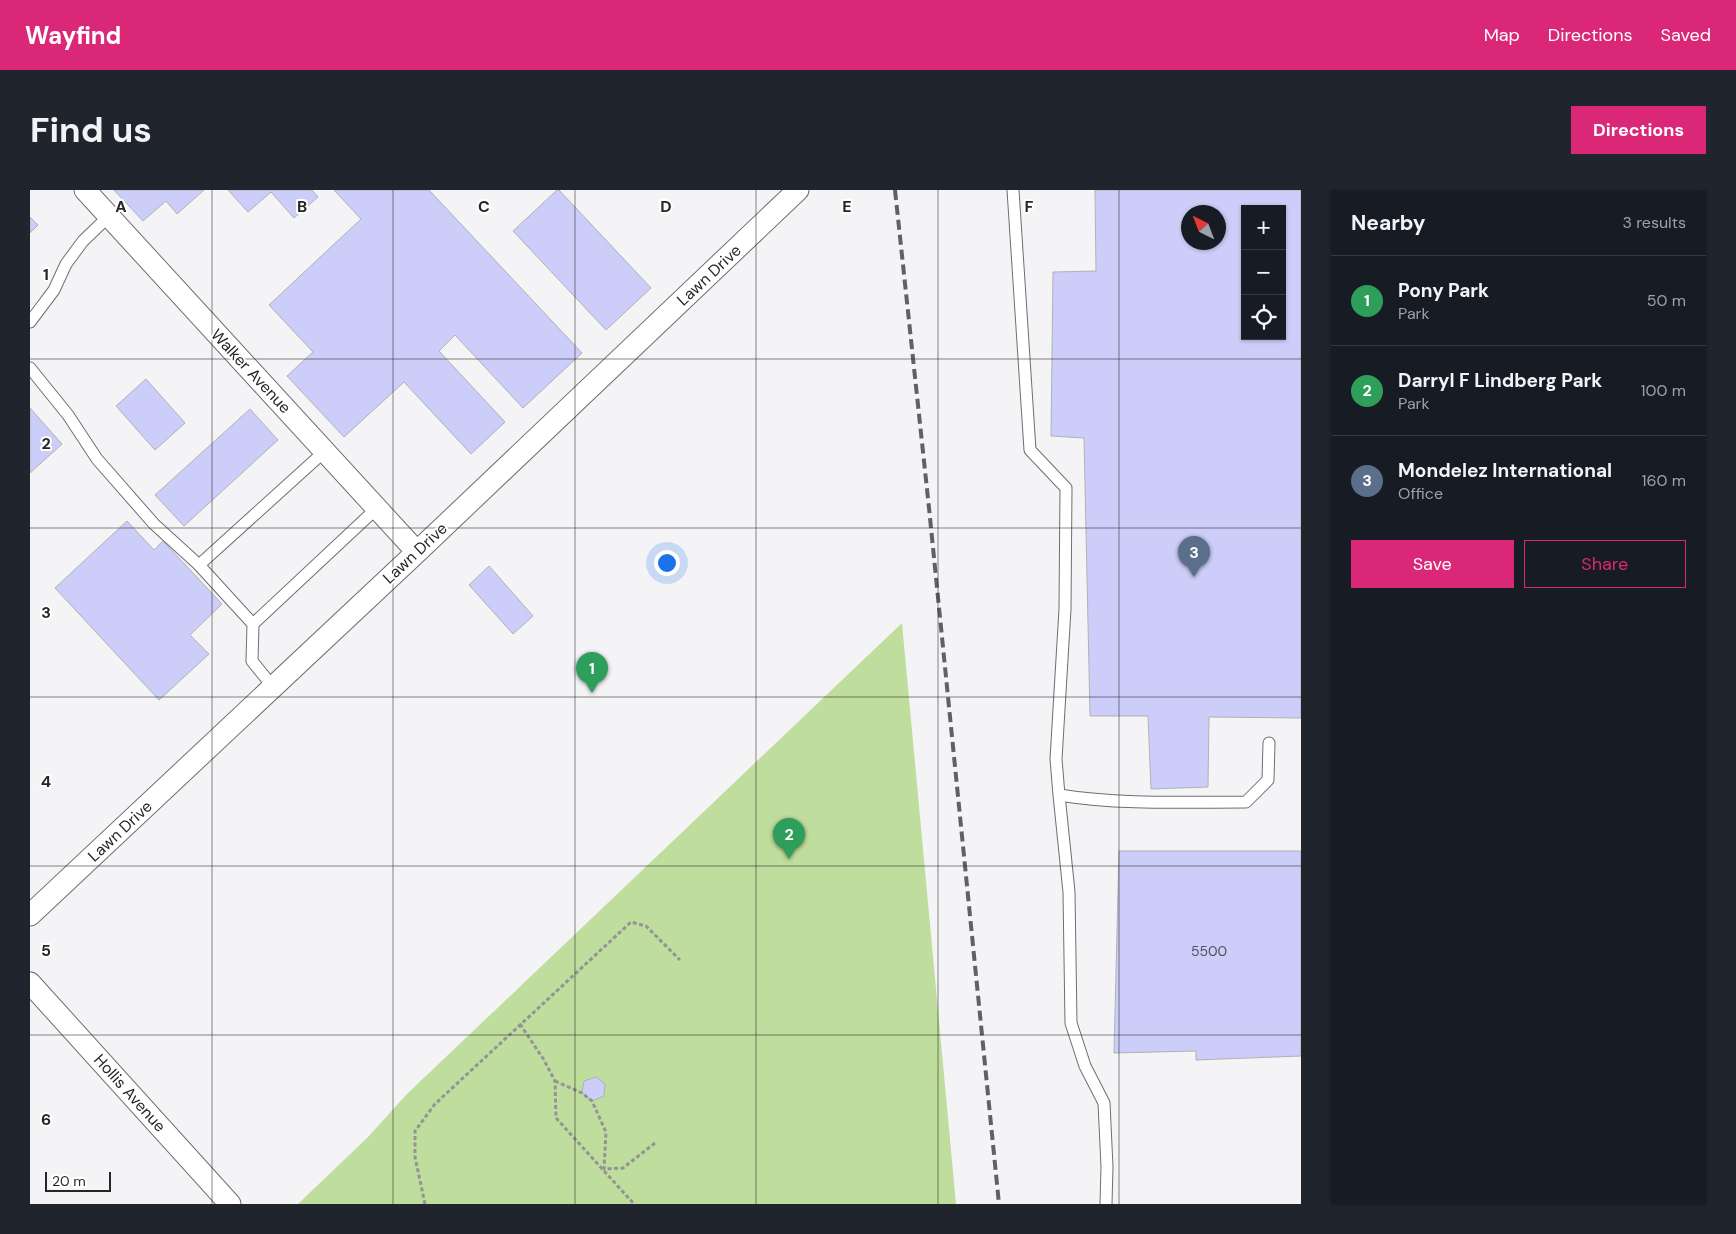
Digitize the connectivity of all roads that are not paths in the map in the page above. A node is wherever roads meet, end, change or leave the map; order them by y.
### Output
1 (85, 190) edge
2 (798, 190) edge
3 (1013, 190) edge
4 (109, 216) junction
5 (30, 322) edge
6 (30, 368) edge
7 (325, 451) junction
8 (377, 508) junction
9 (417, 552) junction
10 (199, 565) junction
11 (253, 624) junction
12 (273, 686) junction
13 (1269, 743) dead end
14 (1059, 795) junction
15 (30, 915) edge
16 (30, 983) edge
17 (230, 1204) edge
18 (1106, 1204) edge

1 - 4 street, Walker Avenue
2 - 9 street, Lawn Drive
3 - 14 lane
4 - 5 lane
4 - 7 street, Walker Avenue
6 - 10 lane
7 - 8 street, Walker Avenue
7 - 10 lane
8 - 9 street, Walker Avenue
8 - 11 lane
9 - 12 street, Lawn Drive
10 - 11 lane
11 - 12 lane
12 - 15 street, Lawn Drive
13 - 14 lane
14 - 18 lane
16 - 17 street, Hollis Avenue

